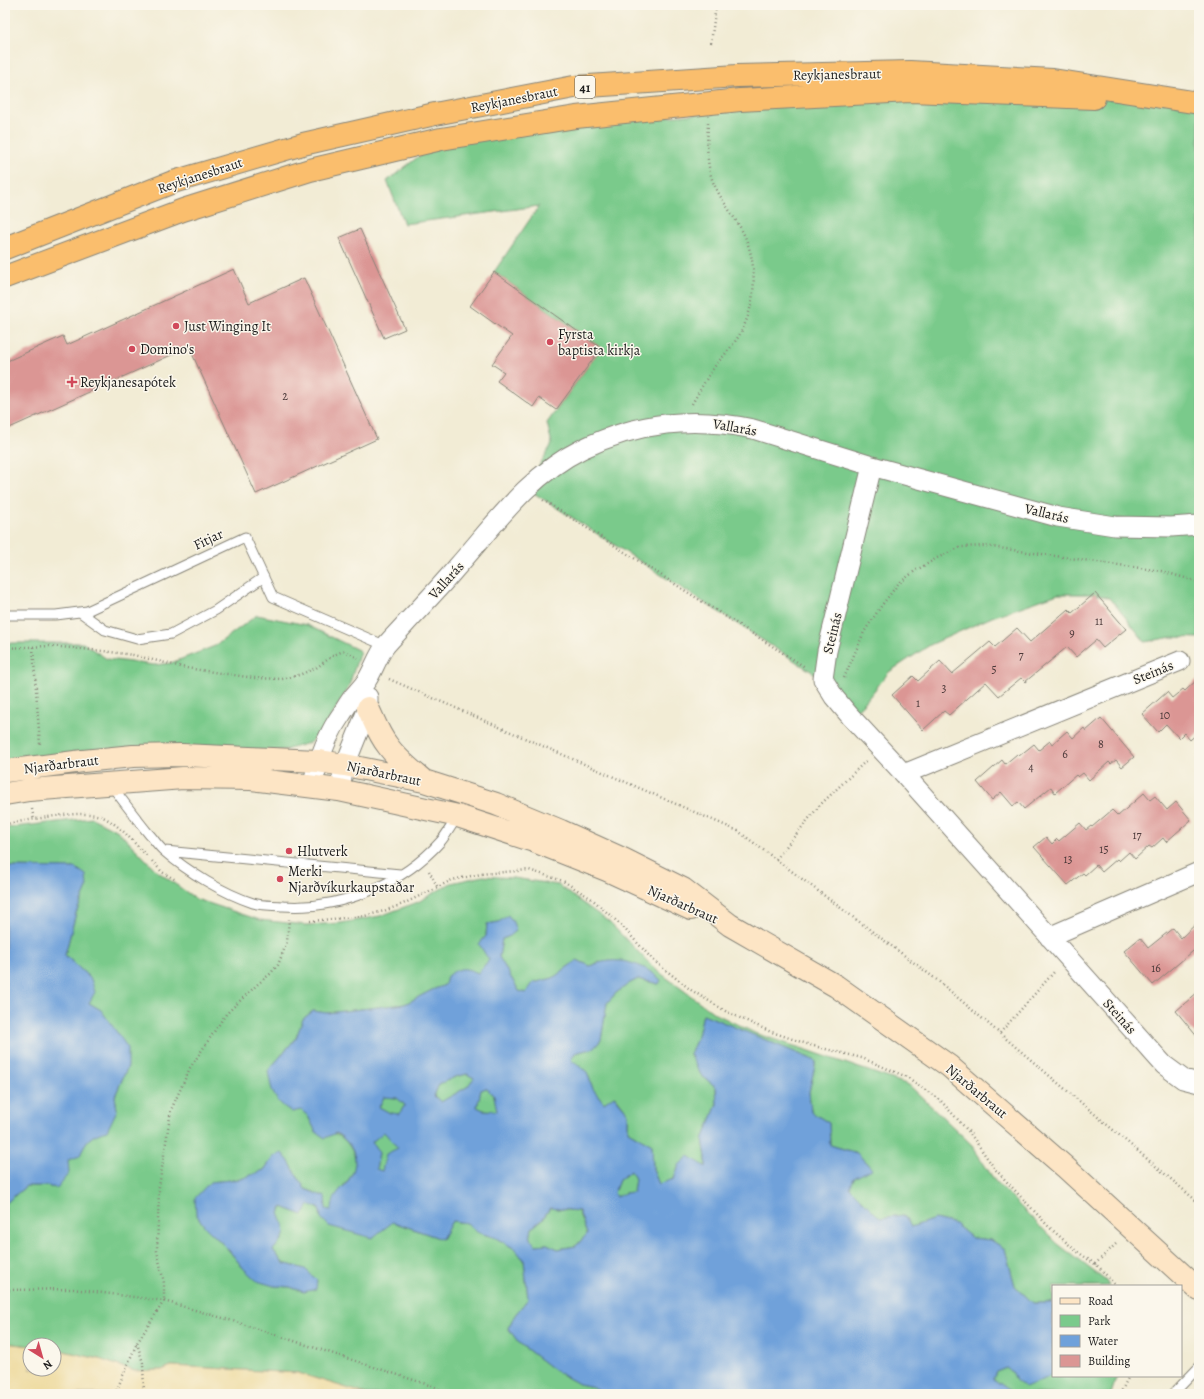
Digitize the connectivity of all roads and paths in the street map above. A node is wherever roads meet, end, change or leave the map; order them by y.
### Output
1 (716, 5) edge
2 (711, 43) dead end
3 (1193, 102) edge
4 (708, 122) dead end
5 (5, 248) edge
6 (5, 277) edge
7 (681, 422) junction
8 (872, 466) junction
9 (526, 488) junction
10 (1199, 525) edge
11 (264, 577) junction
12 (1199, 582) edge
13 (80, 612) junction
14 (5, 615) edge
15 (386, 646) junction
16 (33, 647) junction
17 (5, 648) edge
18 (360, 660) dead end
19 (1180, 661) dead end
20 (375, 679) junction
21 (823, 679) junction
22 (834, 697) junction
23 (368, 708) junction
24 (35, 746) dead end
25 (880, 749) junction
26 (318, 761) junction
27 (345, 765) junction
28 (5, 771) edge
29 (904, 774) junction
30 (424, 781) junction
31 (110, 784) junction
32 (312, 786) junction
33 (339, 790) junction
34 (5, 794) edge
35 (458, 816) junction
36 (5, 824) edge
37 (164, 851) junction
38 (776, 860) junction
39 (1199, 872) edge
40 (400, 874) junction
41 (180, 883) dead end
42 (291, 906) junction
43 (283, 920) dead end
44 (291, 921) junction
45 (308, 921) dead end
46 (730, 925) junction
47 (1049, 937) junction
48 (1067, 957) junction
49 (1000, 1034) junction
50 (1199, 1083) edge
51 (1199, 1203) edge
52 (1117, 1242) dead end
53 (1095, 1264) junction
54 (1115, 1285) edge
55 (5, 1290) edge
56 (1199, 1290) edge
57 (164, 1301) junction
58 (137, 1343) junction
59 (1199, 1366) edge
60 (1128, 1377) edge
61 (115, 1394) edge
62 (144, 1394) edge
63 (448, 1394) edge
64 (1120, 1394) edge
65 (1173, 1394) edge

1 - 2 path
3 - 5 highway, Reykjanesbraut / 41
3 - 6 highway, Reykjanesbraut / 41
4 - 7 path
7 - 8 street, Vallarás
7 - 9 street, Vallarás
8 - 10 street, Vallarás
8 - 21 street, Steinás
9 - 15 street, Vallarás
9 - 21 path
11 - 13 lane
11 - 13 lane, Fitjar
11 - 15 lane, Fitjar
12 - 22 path
13 - 14 lane, Fitjar
15 - 20 street, Vallarás
16 - 17 path
16 - 18 path
16 - 24 path
19 - 29 street, Steinás
20 - 23 street
20 - 26 street, Vallarás
20 - 38 path
21 - 22 street, Steinás
22 - 25 street, Steinás
23 - 27 street
23 - 30 main road
25 - 29 street, Steinás
25 - 38 path
26 - 27 main road, Njarðarbraut
26 - 28 main road, Njarðarbraut
26 - 32 street, Vallarás
27 - 30 main road, Njarðarbraut
27 - 33 street
29 - 47 street, Steinás
30 - 46 main road, Njarðarbraut
31 - 32 main road, Njarðarbraut
31 - 34 main road, Njarðarbraut
31 - 37 lane
32 - 33 main road, Njarðarbraut
33 - 35 main road, Njarðarbraut
35 - 40 lane
35 - 46 main road, Njarðarbraut
36 - 41 path
37 - 40 lane
37 - 42 lane
38 - 49 path
39 - 47 street
40 - 42 lane
42 - 44 path
43 - 44 path
44 - 57 path
45 - 53 path
46 - 56 main road, Njarðarbraut
47 - 48 street, Steinás
48 - 49 path
48 - 50 street, Steinás
49 - 51 path
52 - 53 path
53 - 54 path
55 - 57 path
57 - 58 path
57 - 63 path
58 - 61 path
58 - 62 path
59 - 65 lane
60 - 64 path

